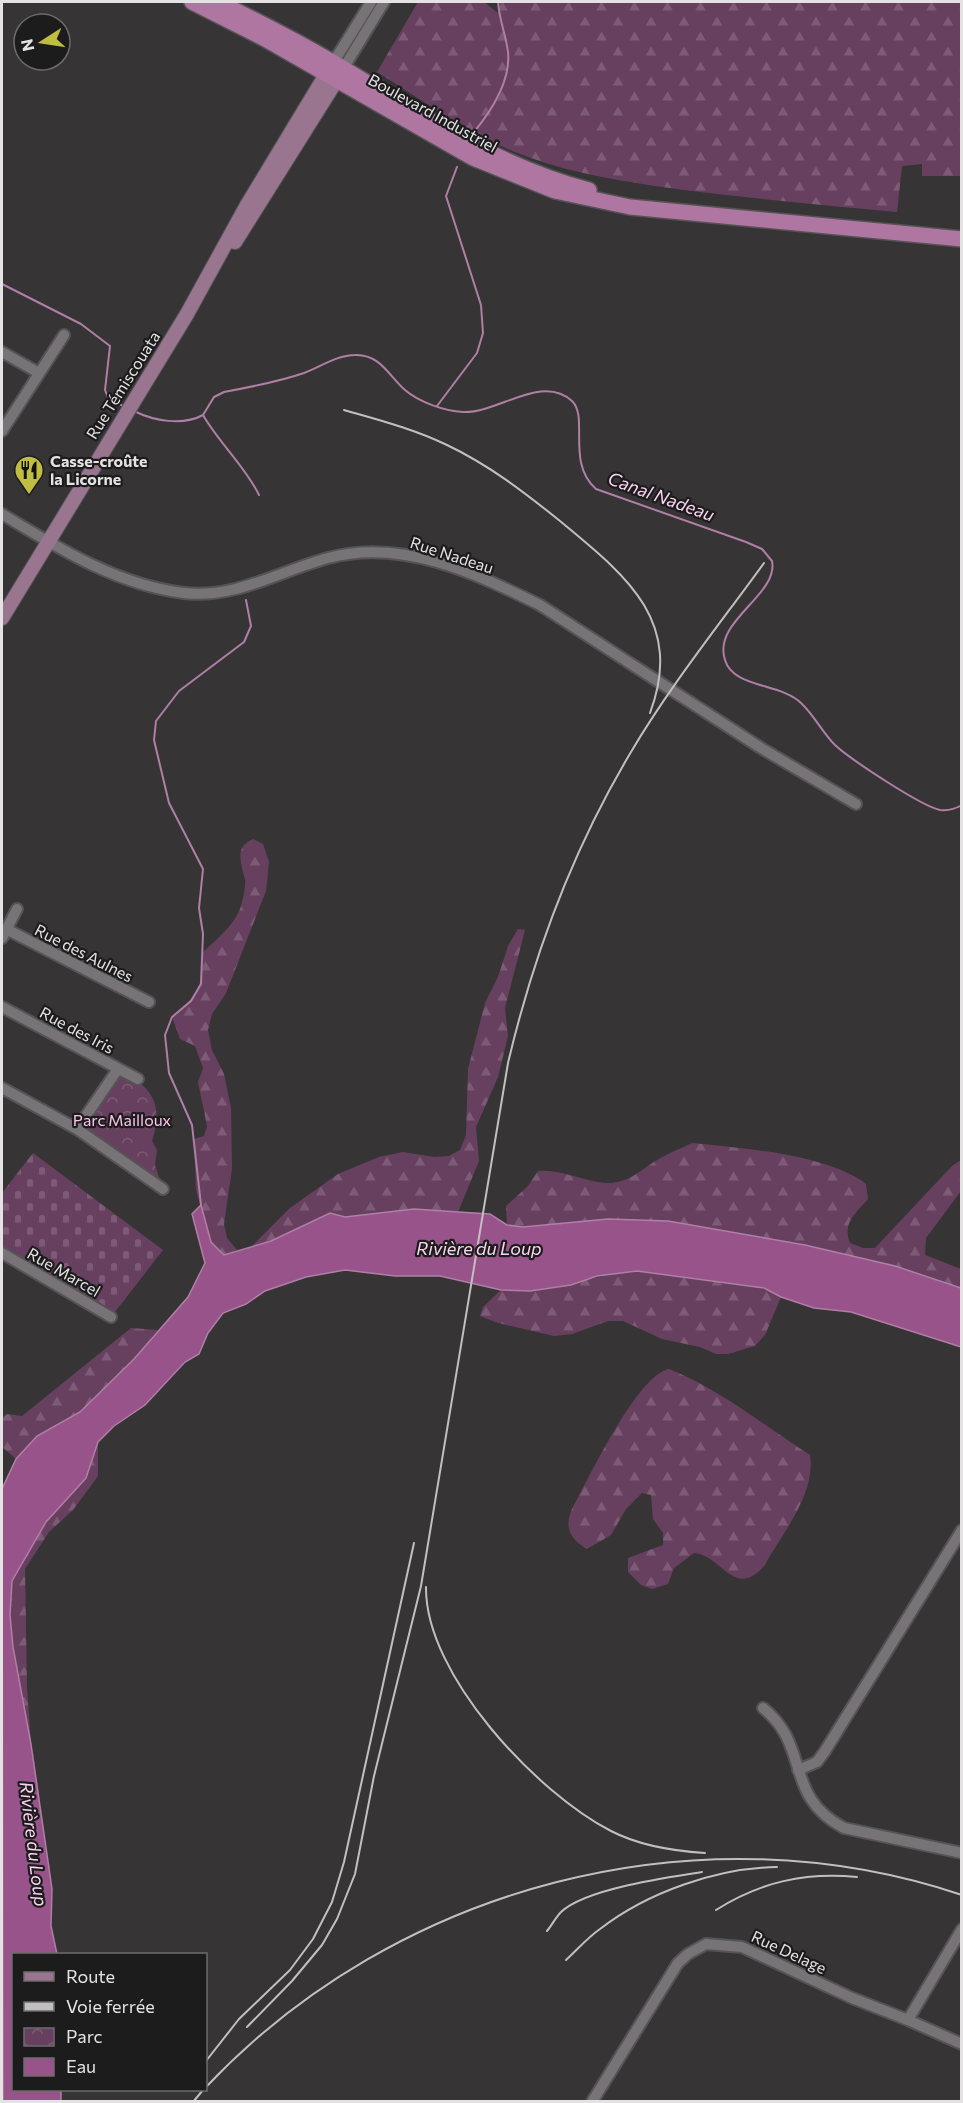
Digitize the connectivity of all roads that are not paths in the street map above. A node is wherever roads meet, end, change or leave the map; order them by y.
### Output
1 (192, 2) edge
2 (218, 2) edge
3 (371, 2) edge
4 (384, 2) edge
5 (335, 71) junction
6 (962, 241) edge
7 (64, 335) dead end
8 (2, 352) edge
9 (39, 374) junction
10 (2, 431) edge
11 (2, 514) edge
12 (48, 542) junction
13 (2, 618) edge
14 (856, 804) dead end
15 (16, 909) dead end
16 (4, 934) edge
17 (149, 1002) dead end
18 (2, 1007) edge
19 (118, 1069) junction
20 (138, 1079) dead end
21 (2, 1088) edge
22 (77, 1129) junction
23 (163, 1189) dead end
24 (2, 1253) edge
25 (111, 1317) dead end
26 (962, 1530) edge
27 (763, 1708) dead end
28 (798, 1770) junction
29 (962, 1853) edge
30 (962, 1929) edge
31 (908, 2020) junction
32 (962, 2043) edge
33 (592, 2102) edge

1 - 5 highway, Boulevard Industriel
2 - 5 highway, Boulevard Industriel
3 - 5 street, Rue Témiscouata
4 - 5 street, Rue Témiscouata
5 - 6 highway, Boulevard Industriel
5 - 12 main road, Rue Témiscouata
7 - 9 street
8 - 9 street
9 - 10 street
11 - 12 street, Rue Nadeau
12 - 13 main road, Rue Témiscouata
12 - 14 street, Rue Nadeau
15 - 16 street
16 - 17 street, Rue des Aulnes
18 - 19 street, Rue des Iris
19 - 20 street, Rue des Iris
19 - 22 street
21 - 22 street
22 - 23 street
24 - 25 street, Rue Marcel
26 - 28 street
27 - 28 street
28 - 29 street
30 - 31 street
31 - 32 street, Rue Delage
31 - 33 street, Rue Delage

